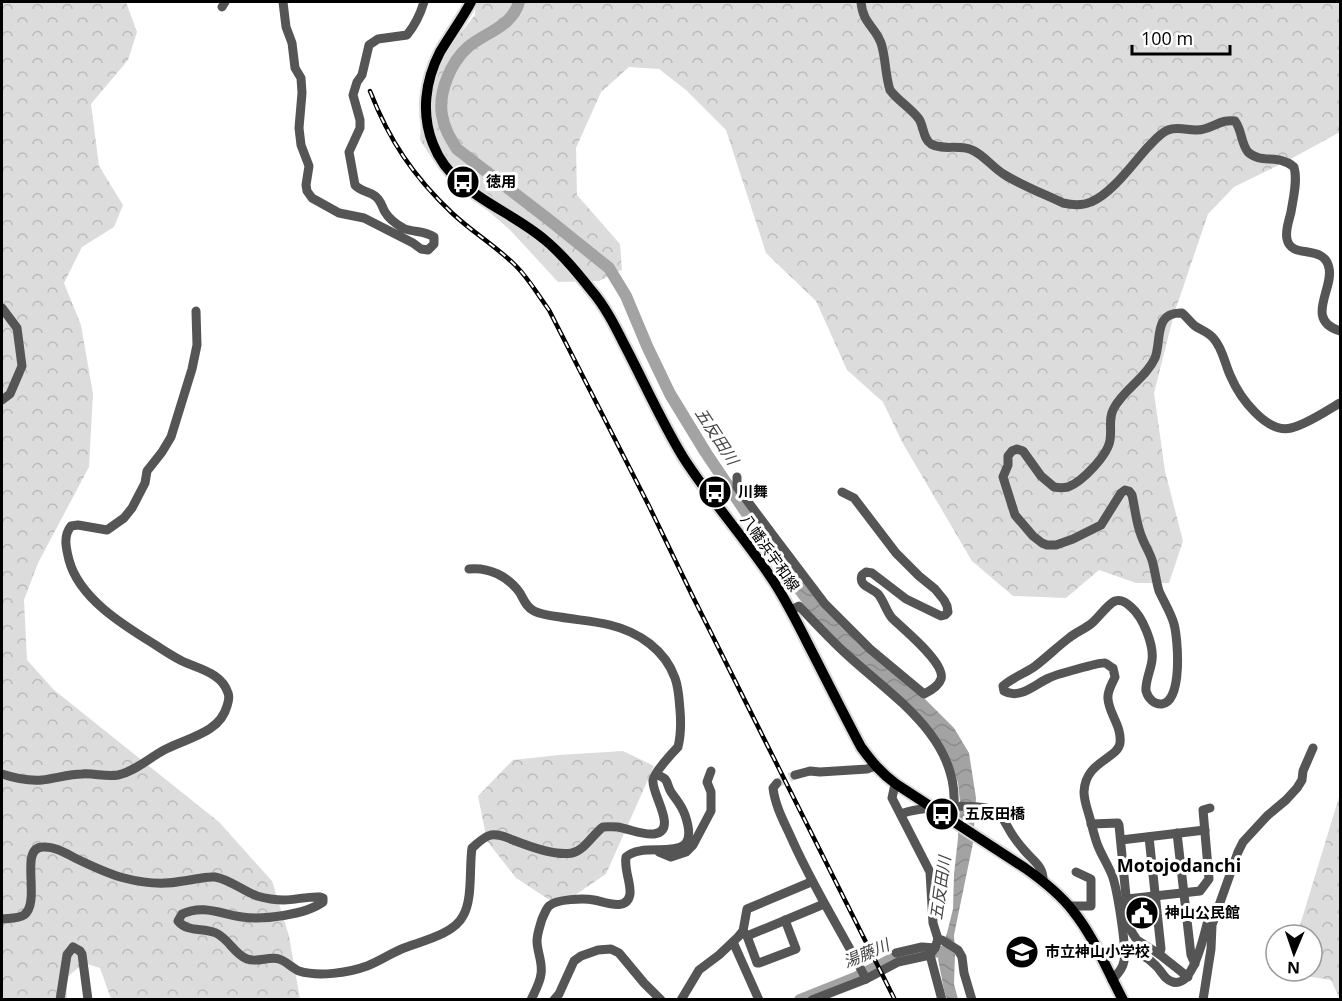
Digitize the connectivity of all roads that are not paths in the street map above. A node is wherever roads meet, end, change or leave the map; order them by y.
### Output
1 (283, 2) edge
2 (424, 2) edge
3 (471, 2) edge
4 (861, 2) edge
5 (2, 308) edge
6 (196, 311) dead end
7 (1341, 331) edge
8 (2, 400) edge
9 (1341, 403) edge
10 (737, 477) dead end
11 (842, 492) dead end
12 (768, 531) junction
13 (750, 542) junction
14 (469, 569) dead end
15 (791, 610) junction
16 (1313, 748) dead end
17 (874, 766) junction
18 (711, 771) dead end
19 (2, 774) edge
20 (657, 774) junction
21 (795, 775) tunnel mouth
22 (777, 783) dead end
23 (896, 784) junction
24 (956, 806) junction
25 (932, 808) junction
26 (1210, 808) dead end
27 (901, 814) junction
28 (1092, 824) junction
29 (1205, 830) junction
30 (1178, 833) junction
31 (1149, 837) junction
32 (1121, 840) junction
33 (654, 850) junction
34 (1076, 872) dead end
35 (1042, 881) junction
36 (811, 882) junction
37 (1184, 892) junction
38 (1156, 896) junction
39 (1127, 899) junction
40 (1220, 902) junction
41 (824, 904) junction
42 (1069, 906) junction
43 (2, 919) edge
44 (785, 920) junction
45 (745, 934) junction
46 (733, 942) junction
47 (935, 947) junction
48 (1125, 950) junction
49 (896, 953) dead end
50 (1159, 954) junction
51 (1195, 964) junction
52 (864, 975) junction
53 (1188, 977) junction
54 (1112, 980) junction
55 (60, 999) edge
56 (88, 999) edge
57 (531, 999) edge
58 (555, 999) edge
59 (661, 999) edge
60 (681, 999) edge
61 (759, 999) edge
62 (812, 999) edge
63 (942, 999) edge
64 (972, 999) edge
65 (1123, 999) edge
66 (1203, 999) edge

1 - 2 street
3 - 13 main road, 八幡浜宇和線
4 - 7 street
5 - 8 street
6 - 19 street
9 - 28 street
10 - 12 street
11 - 12 street
12 - 13 street
13 - 15 main road, 八幡浜宇和線
14 - 20 street
15 - 17 main road, 八幡浜宇和線
15 - 24 street
16 - 40 street
17 - 21 street
17 - 23 main road, 八幡浜宇和線
18 - 33 street
20 - 33 street
20 - 43 street
22 - 36 street
23 - 25 main road, 八幡浜宇和線
23 - 27 street
24 - 25 street
24 - 35 street
25 - 27 street
25 - 35 main road, 八幡浜宇和線
26 - 29 street
27 - 47 street
28 - 32 street
28 - 48 street
29 - 30 street
29 - 37 street
30 - 31 street
30 - 37 street
31 - 32 street
31 - 38 street
32 - 39 street
33 - 57 street
34 - 42 street
35 - 42 main road, 八幡浜宇和線
36 - 41 street
36 - 45 street
37 - 38 street
37 - 51 street
38 - 39 street
38 - 50 street
39 - 50 street
40 - 51 street
40 - 66 street
41 - 44 street
41 - 52 street
42 - 54 main road, 八幡浜宇和線
44 - 45 street
44 - 45 street
45 - 46 street
46 - 60 street
46 - 61 street
47 - 49 street
47 - 52 street
47 - 63 street
47 - 64 street
48 - 53 street
48 - 54 street
50 - 53 street
51 - 53 street
52 - 62 street
54 - 65 main road, 八幡浜宇和線
55 - 56 street
58 - 59 street

